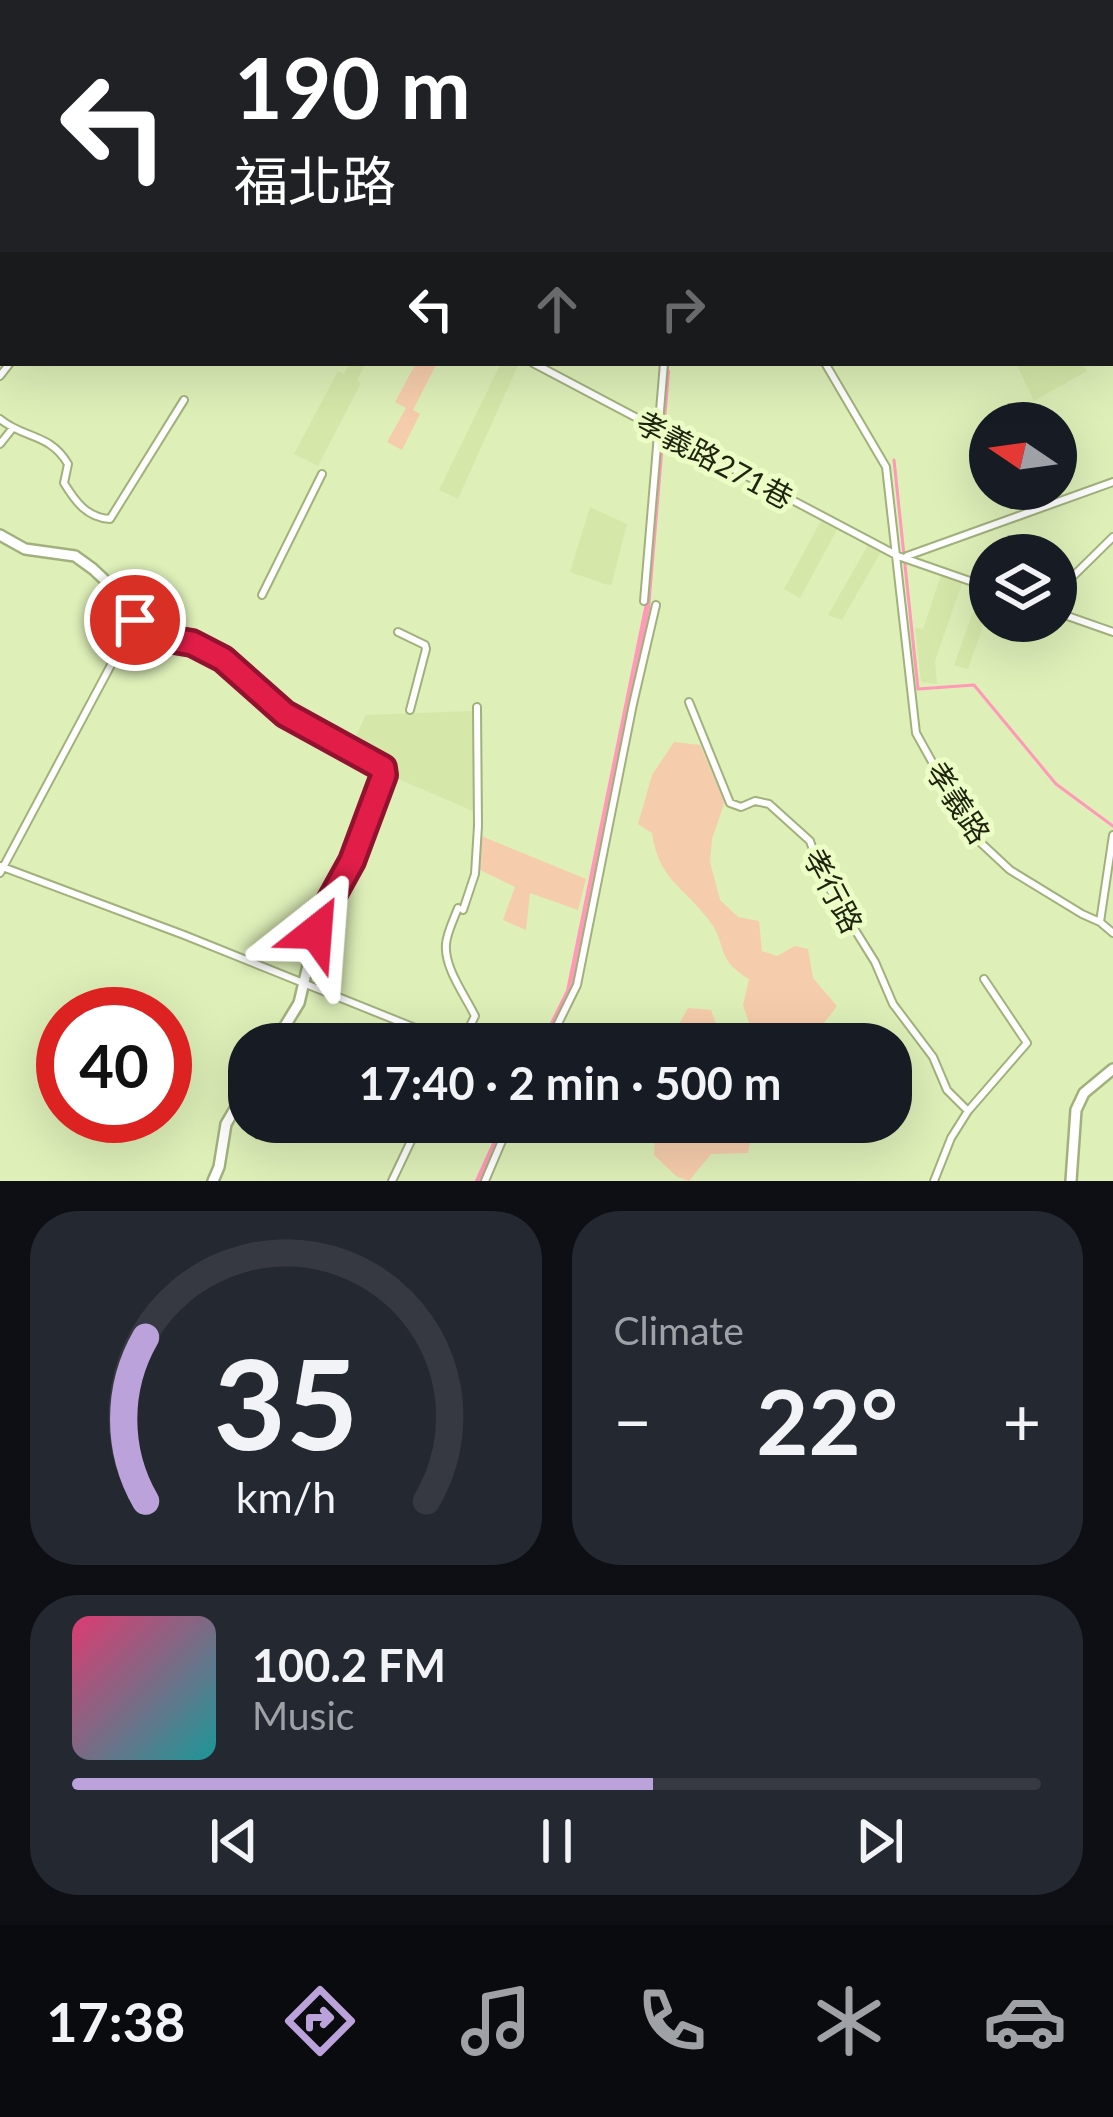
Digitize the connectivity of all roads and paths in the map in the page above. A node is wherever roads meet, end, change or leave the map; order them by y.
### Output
1 (539, 366) edge
2 (664, 366) edge
3 (827, 366) edge
4 (184, 400) dead end
5 (0, 419) edge
6 (658, 428) junction
7 (12, 429) junction
8 (0, 444) edge
9 (322, 474) dead end
10 (1113, 482) edge
11 (0, 535) edge
12 (1113, 537) edge
13 (902, 556) junction
14 (1077, 572) edge
15 (969, 580) edge
16 (262, 595) dead end
17 (644, 601) dead end
18 (656, 604) dead end
19 (1077, 619) edge
20 (135, 620) junction
21 (398, 632) dead end
22 (1113, 632) edge
23 (689, 702) dead end
24 (477, 707) dead end
25 (410, 710) dead end
26 (1113, 835) edge
27 (1, 869) edge
28 (1100, 922) junction
29 (1113, 933) edge
30 (984, 979) dead end
31 (303, 984) junction
32 (287, 1023) edge
33 (404, 1023) edge
34 (472, 1023) edge
35 (558, 1023) edge
36 (1113, 1069) edge
37 (968, 1111) junction
38 (228, 1121) edge
39 (411, 1143) edge
40 (501, 1143) edge
41 (213, 1181) edge
42 (392, 1181) edge
43 (485, 1181) edge
44 (934, 1181) edge
45 (1072, 1181) edge

1 - 6 street, 孝義路271巷
2 - 6 street
3 - 13 street, 孝義路
4 - 7 street
5 - 7 street
6 - 13 street, 孝義路271巷
6 - 17 street
7 - 8 street
9 - 16 street
10 - 13 street
11 - 20 street
12 - 14 street
13 - 15 street, 孝義路271巷
13 - 28 street, 孝義路
18 - 35 street
19 - 22 street
20 - 27 street
20 - 31 street
21 - 25 street
23 - 37 street, 孝行路
24 - 34 street
26 - 28 street
27 - 31 street
28 - 29 street, 孝義路
30 - 37 street
31 - 32 street
31 - 33 street
36 - 45 street
37 - 44 street
38 - 41 street
39 - 42 street
40 - 43 street

